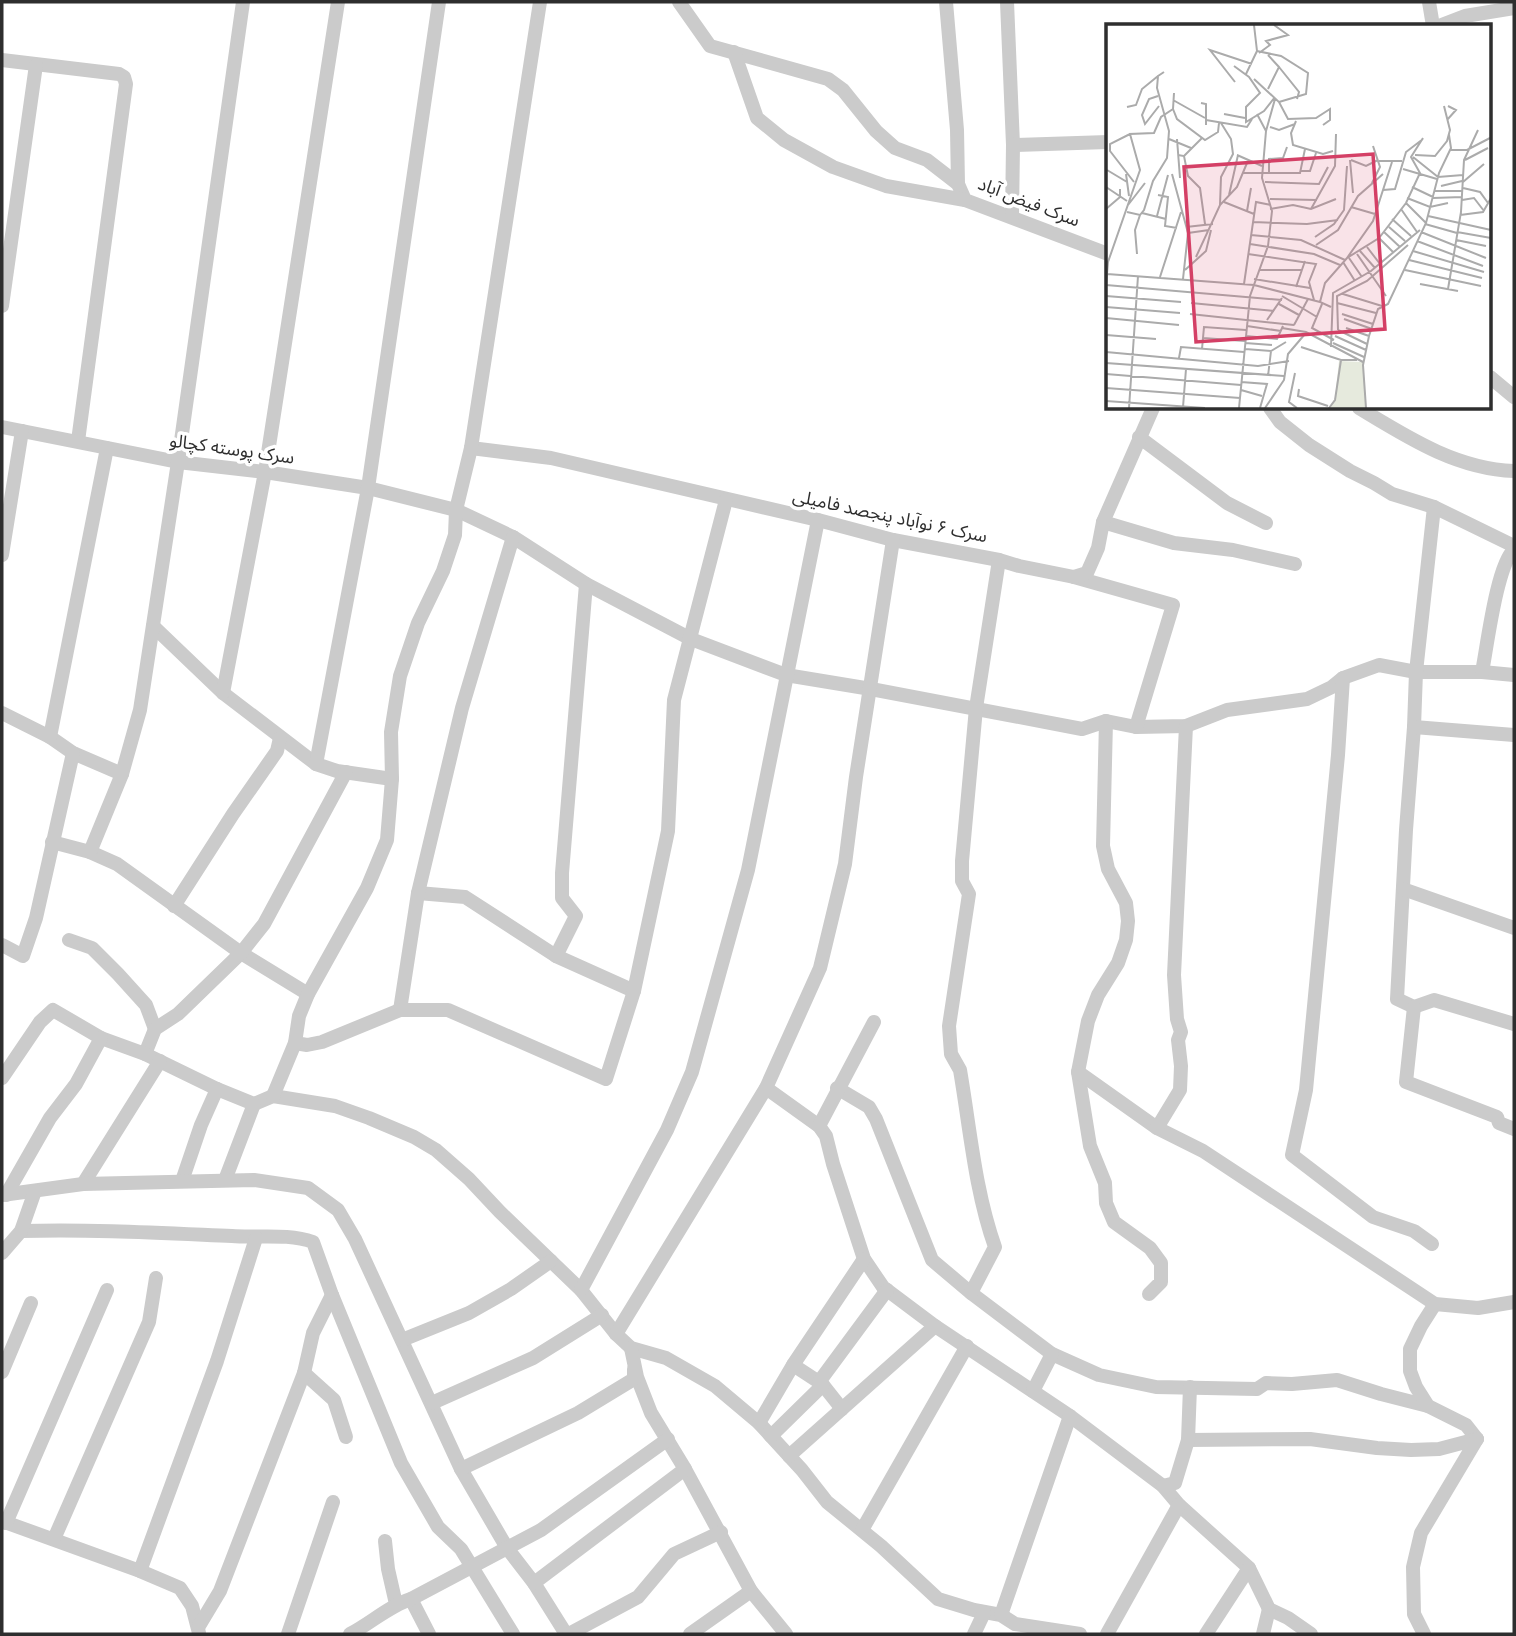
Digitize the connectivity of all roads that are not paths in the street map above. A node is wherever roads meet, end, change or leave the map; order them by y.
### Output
1 (243, 2) edge
2 (338, 2) edge
3 (439, 2) edge
4 (540, 2) edge
5 (679, 2) edge
6 (946, 2) edge
7 (1007, 2) edge
8 (1429, 2) edge
9 (1514, 8) edge
10 (1433, 24) edge
11 (1444, 24) edge
12 (734, 52) junction
13 (2, 60) edge
14 (36, 65) junction
15 (1106, 142) edge
16 (1013, 145) junction
17 (958, 184) junction
18 (965, 200) junction
19 (1012, 216) junction
20 (1106, 253) edge
21 (2, 306) edge
22 (1492, 379) edge
23 (1514, 397) edge
24 (1152, 410) edge
25 (1271, 410) edge
26 (1362, 410) edge
27 (2, 427) edge
28 (22, 431) junction
29 (1139, 437) junction
30 (78, 441) junction
31 (107, 448) junction
32 (471, 448) junction
33 (178, 462) junction
34 (1514, 471) edge
35 (265, 472) junction
36 (368, 488) junction
37 (726, 500) junction
38 (1434, 507) junction
39 (456, 510) junction
40 (818, 520) junction
41 (1104, 522) junction
42 (1266, 523) dead end
43 (513, 537) junction
44 (893, 540) junction
45 (1514, 548) edge
46 (2, 555) edge
47 (999, 560) junction
48 (1295, 564) dead end
49 (1074, 577) junction
50 (586, 584) junction
51 (153, 626) junction
52 (691, 639) junction
53 (1416, 671) junction
54 (1482, 672) junction
55 (786, 675) junction
56 (1514, 675) edge
57 (1343, 678) junction
58 (872, 688) junction
59 (223, 693) junction
60 (976, 708) junction
61 (2, 713) edge
62 (1106, 720) junction
63 (1186, 726) junction
64 (1136, 727) junction
65 (1414, 727) junction
66 (1514, 735) edge
67 (50, 737) junction
68 (280, 738) junction
69 (73, 753) junction
70 (316, 764) junction
71 (346, 772) junction
72 (122, 774) junction
73 (392, 779) junction
74 (52, 842) junction
75 (90, 852) junction
76 (1403, 889) junction
77 (418, 893) junction
78 (174, 906) junction
79 (1514, 928) edge
80 (69, 940) dead end
81 (3, 947) edge
82 (241, 953) junction
83 (556, 956) junction
84 (634, 991) junction
85 (307, 994) junction
86 (1414, 1006) junction
87 (400, 1010) junction
88 (874, 1021) dead end
89 (1514, 1024) edge
90 (155, 1029) junction
91 (100, 1038) junction
92 (295, 1043) junction
93 (145, 1054) junction
94 (160, 1061) junction
95 (1078, 1072) junction
96 (2, 1078) edge
97 (766, 1088) junction
98 (837, 1088) junction
99 (217, 1089) junction
100 (273, 1096) junction
101 (254, 1104) junction
102 (819, 1126) junction
103 (1157, 1128) junction
104 (1514, 1129) edge
105 (225, 1180) junction
106 (182, 1181) junction
107 (83, 1184) junction
108 (36, 1191) junction
109 (4, 1195) edge
110 (21, 1231) junction
111 (256, 1238) junction
112 (1432, 1244) dead end
113 (2, 1253) edge
114 (864, 1259) junction
115 (551, 1261) junction
116 (156, 1278) dead end
117 (107, 1290) dead end
118 (581, 1290) junction
119 (887, 1290) junction
120 (971, 1293) junction
121 (1149, 1294) dead end
122 (332, 1295) junction
123 (1514, 1302) edge
124 (31, 1303) dead end
125 (1435, 1304) junction
126 (601, 1315) junction
127 (935, 1326) junction
128 (617, 1334) junction
129 (402, 1340) junction
130 (967, 1346) junction
131 (631, 1348) junction
132 (1052, 1354) junction
133 (635, 1365) junction
134 (793, 1365) junction
135 (2, 1372) edge
136 (304, 1373) junction
137 (821, 1383) junction
138 (1190, 1387) junction
139 (1033, 1391) junction
140 (432, 1403) junction
141 (1428, 1406) junction
142 (842, 1409) junction
143 (1070, 1416) junction
144 (759, 1423) junction
145 (771, 1436) junction
146 (346, 1437) dead end
147 (668, 1439) junction
148 (1477, 1439) junction
149 (1188, 1440) junction
150 (789, 1456) junction
151 (461, 1469) junction
152 (685, 1469) junction
153 (1163, 1486) junction
154 (333, 1502) dead end
155 (1180, 1505) junction
156 (4, 1522) edge
157 (862, 1530) junction
158 (721, 1532) junction
159 (54, 1539) junction
160 (385, 1541) dead end
161 (508, 1548) junction
162 (471, 1567) junction
163 (1249, 1568) junction
164 (140, 1571) junction
165 (534, 1583) junction
166 (751, 1591) junction
167 (411, 1600) junction
168 (396, 1604) junction
169 (1269, 1609) junction
170 (984, 1612) junction
171 (1001, 1615) junction
172 (199, 1630) edge
173 (1033, 1631) edge
174 (288, 1634) edge
175 (350, 1634) edge
176 (429, 1634) edge
177 (513, 1634) edge
178 (568, 1634) edge
179 (690, 1634) edge
180 (786, 1634) edge
181 (974, 1634) edge
182 (1080, 1634) edge
183 (1107, 1634) edge
184 (1206, 1634) edge
185 (1264, 1634) edge
186 (1311, 1634) edge
187 (1424, 1634) edge

1 - 33 street
2 - 35 street
3 - 36 street
4 - 32 street
5 - 12 street, سرک فيض آباد
6 - 17 street
7 - 16 street
8 - 10 street
9 - 11 street
12 - 17 street, سرک فيض آباد
12 - 18 street
13 - 14 street
14 - 21 street
14 - 30 street
15 - 16 street
16 - 19 street
17 - 18 street, سرک فيض آباد
18 - 19 street, سرک فيض آباد
19 - 20 street, سرک فيض آباد
22 - 23 street
24 - 29 street
25 - 38 street
26 - 34 street
27 - 28 street, سرک پوسته کچالو
28 - 30 street, سرک پوسته کچالو
28 - 46 street
29 - 41 street
29 - 42 street
30 - 31 street, سرک پوسته کچالو
31 - 33 street, سرک پوسته کچالو
31 - 67 street
32 - 37 street, سرک ۶ نوآباد پنجصد فامیلی
32 - 39 street
33 - 35 street, سرک پوسته کچالو
33 - 51 street
35 - 36 street, سرک پوسته کچالو
35 - 59 street
36 - 39 street, سرک پوسته کچالو
36 - 70 street
37 - 40 street, سرک ۶ نوآباد پنجصد فامیلی
37 - 52 street
38 - 45 street
38 - 53 street
39 - 43 street, سرک پوسته کچالو
39 - 73 street
40 - 44 street, سرک ۶ نوآباد پنجصد فامیلی
40 - 55 street
41 - 48 street
41 - 49 street
43 - 50 street, سرک پوسته کچالو
43 - 77 street
44 - 47 street, سرک ۶ نوآباد پنجصد فامیلی
44 - 58 street
45 - 54 street
47 - 49 street, سرک ۶ نوآباد پنجصد فامیلی
47 - 60 street
49 - 64 street, سرک ۶ نوآباد پنجصد فامیلی
50 - 52 street, سرک پوسته کچالو
50 - 83 street
51 - 59 street
51 - 72 street
52 - 55 street, سرک پوسته کچالو
52 - 84 street
53 - 54 street
53 - 57 street
53 - 65 street
54 - 56 street
55 - 58 street, سرک پوسته کچالو
55 - 118 street
57 - 63 street
57 - 112 street
58 - 60 street, سرک پوسته کچالو
58 - 97 street
59 - 68 street
60 - 62 street, سرک پوسته کچالو
60 - 120 street
61 - 67 street
62 - 64 street
62 - 95 street
63 - 64 street
63 - 103 street
65 - 66 street
65 - 76 street
67 - 69 street
68 - 70 street
68 - 78 street
69 - 72 street
69 - 74 street
70 - 71 street
71 - 73 street
71 - 82 street
72 - 75 street
73 - 85 street
74 - 75 street
74 - 81 street
75 - 78 street
76 - 79 street
76 - 86 street
77 - 83 street
77 - 87 street
78 - 82 street
80 - 90 street
82 - 85 street
82 - 90 street
83 - 84 street
84 - 87 street
85 - 92 street
86 - 89 street
86 - 104 street
87 - 92 street
88 - 98 street
90 - 93 street
91 - 93 street
91 - 96 street
91 - 109 street
92 - 100 street
93 - 94 street
94 - 99 street
94 - 107 street
95 - 103 street
95 - 121 street
97 - 102 street
97 - 128 street
98 - 102 street
98 - 120 street
99 - 101 street
99 - 106 street
100 - 101 street
100 - 115 street
101 - 105 street
102 - 114 street
103 - 125 street
105 - 106 street
105 - 129 street
106 - 107 street
107 - 108 street
108 - 109 street
108 - 110 street
110 - 111 street
110 - 113 street
111 - 122 street
111 - 164 street
114 - 119 street
114 - 134 street
115 - 118 street
115 - 129 street
116 - 159 street
117 - 156 street
118 - 126 street
119 - 127 street
119 - 137 street
120 - 132 street
122 - 136 street
122 - 162 street
123 - 125 street
124 - 135 street
125 - 141 street
126 - 128 street
126 - 140 street
127 - 130 street
127 - 142 street
128 - 131 street
129 - 140 street
130 - 139 street
130 - 157 street
131 - 133 street
131 - 144 street
132 - 138 street
132 - 139 street
133 - 147 street
133 - 151 street
134 - 137 street
134 - 144 street
136 - 146 street
136 - 172 street
137 - 142 street
137 - 145 street
138 - 141 street
138 - 149 street
139 - 143 street
140 - 151 street
141 - 148 street
142 - 150 street
143 - 153 street
143 - 171 street
144 - 145 street
145 - 150 street
147 - 152 street
147 - 161 street
148 - 149 street
148 - 187 street
149 - 153 street
150 - 157 street
151 - 161 street
152 - 158 street
152 - 165 street
153 - 155 street
154 - 174 street
155 - 163 street
155 - 183 street
156 - 159 street
157 - 170 street
158 - 166 street
158 - 178 street
159 - 164 street
160 - 168 street
161 - 162 street
161 - 165 street
162 - 167 street
162 - 177 street
163 - 169 street
163 - 184 street
164 - 172 street
165 - 178 street
166 - 179 street
166 - 180 street
167 - 168 street
167 - 176 street
168 - 175 street
169 - 185 street
169 - 186 street
170 - 171 street
170 - 181 street
171 - 173 street
173 - 182 street

